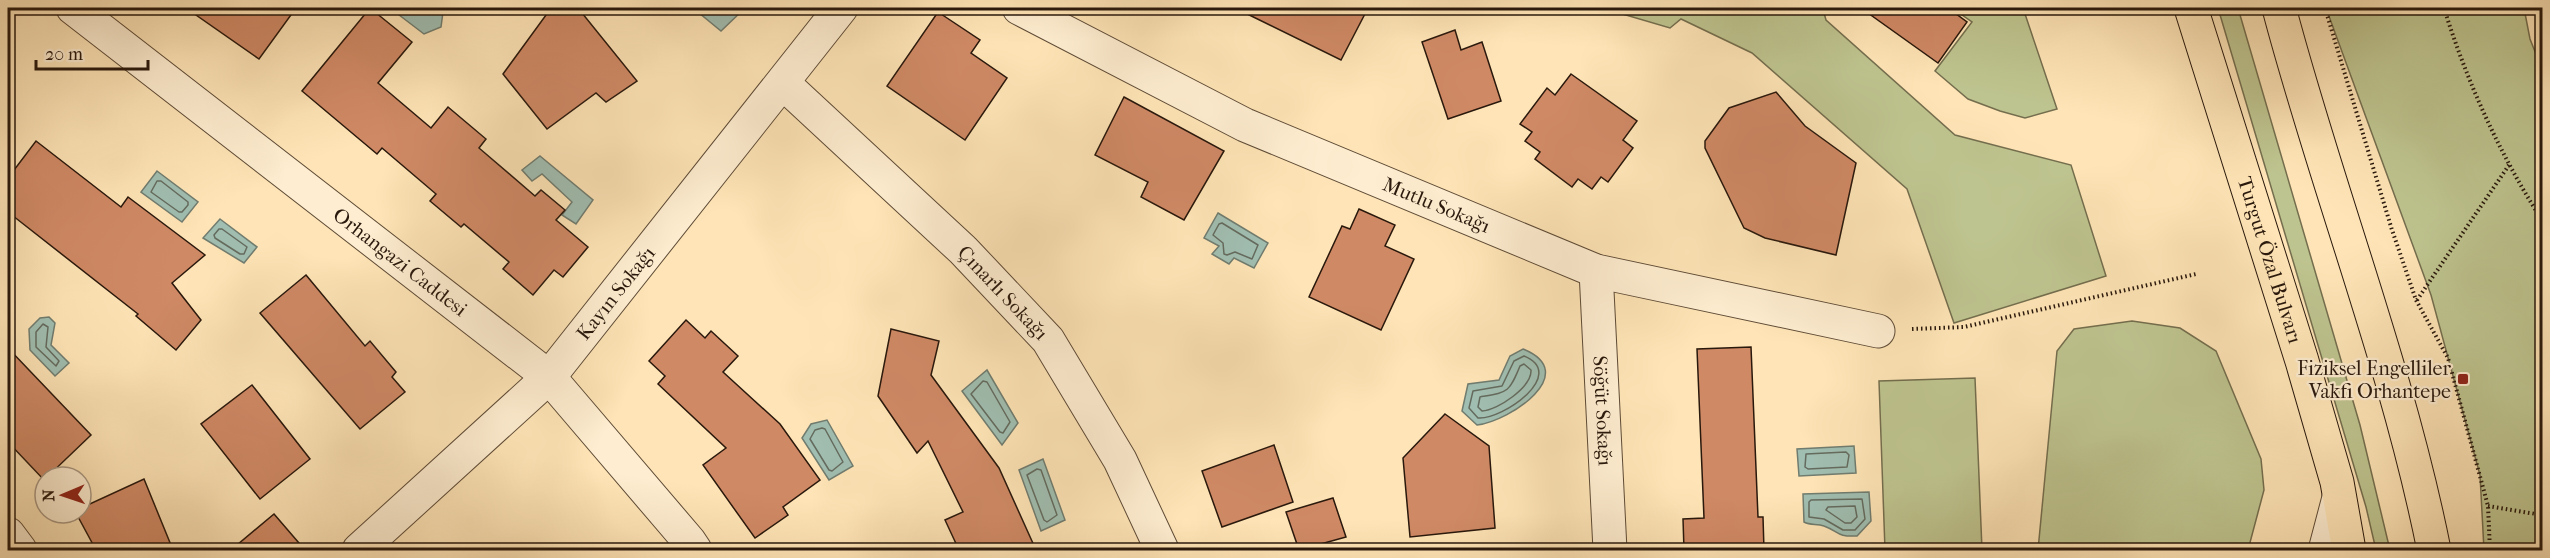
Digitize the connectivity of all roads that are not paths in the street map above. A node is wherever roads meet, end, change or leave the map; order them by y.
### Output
1 (73, 8) edge
2 (841, 8) edge
3 (1019, 8) edge
4 (2191, 8) edge
5 (2279, 8) edge
6 (783, 83) junction
7 (1596, 271) junction
8 (1878, 331) road end
9 (549, 377) junction
10 (2337, 482) junction
11 (8, 534) edge
12 (20, 550) edge
13 (359, 550) edge
14 (694, 550) edge
15 (1162, 550) edge
16 (1610, 550) edge
17 (2319, 550) edge
18 (2349, 550) edge
19 (2434, 550) edge

1 - 9 street, Orhangazi Caddesi
2 - 6 street, Kayın Sokağı
3 - 7 street, Mutlu Sokağı
4 - 10 highway, Turgut Özal Bulvarı
5 - 19 highway
6 - 9 street, Kayın Sokağı
6 - 15 street, Çınarlı Sokağı
7 - 8 street, Mutlu Sokağı
7 - 16 street, Söğüt Sokağı
9 - 13 street, Kayın Sokağı
9 - 14 street, Orhangazi Caddesi
10 - 17 lane
10 - 18 highway, Turgut Özal Bulvarı
11 - 12 street

